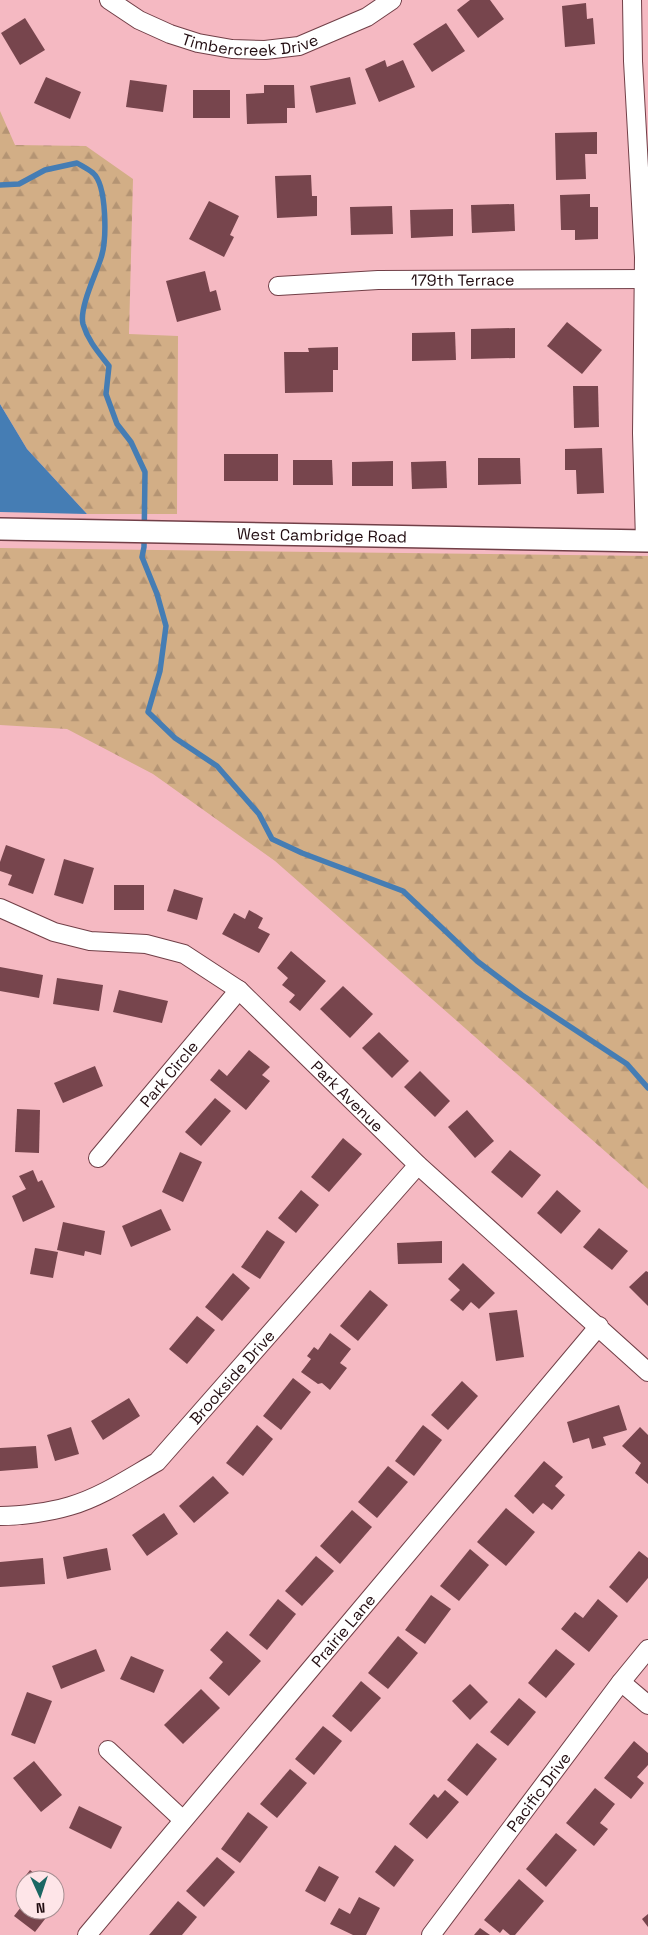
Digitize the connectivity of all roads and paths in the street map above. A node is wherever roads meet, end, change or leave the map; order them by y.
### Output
1 (109, 0) edge
2 (392, 0) edge
3 (632, 0) edge
4 (646, 279) edge
5 (278, 286) dead end
6 (0, 529) edge
7 (646, 541) edge
8 (0, 908) edge
9 (239, 990) junction
10 (98, 1158) dead end
11 (418, 1165) junction
12 (599, 1326) junction
13 (648, 1372) edge
14 (0, 1516) edge
15 (648, 1649) edge
16 (621, 1682) junction
17 (648, 1705) edge
18 (108, 1750) dead end
19 (183, 1820) junction
20 (87, 1935) edge
21 (431, 1935) edge

1 - 2 street, Timbercreek Drive
3 - 4 street
4 - 5 street, 179th Terrace
4 - 7 street
6 - 7 street, West Cambridge Road
8 - 9 street, Park Avenue
9 - 10 street, Park Circle
9 - 11 street, Park Avenue
11 - 12 street, Park Avenue
11 - 14 street, Brookside Drive
12 - 13 street, Park Avenue
12 - 19 street, Prairie Lane
15 - 16 street, Pacific Drive
16 - 17 street
16 - 21 street, Pacific Drive
18 - 19 street
19 - 20 street, Prairie Lane

